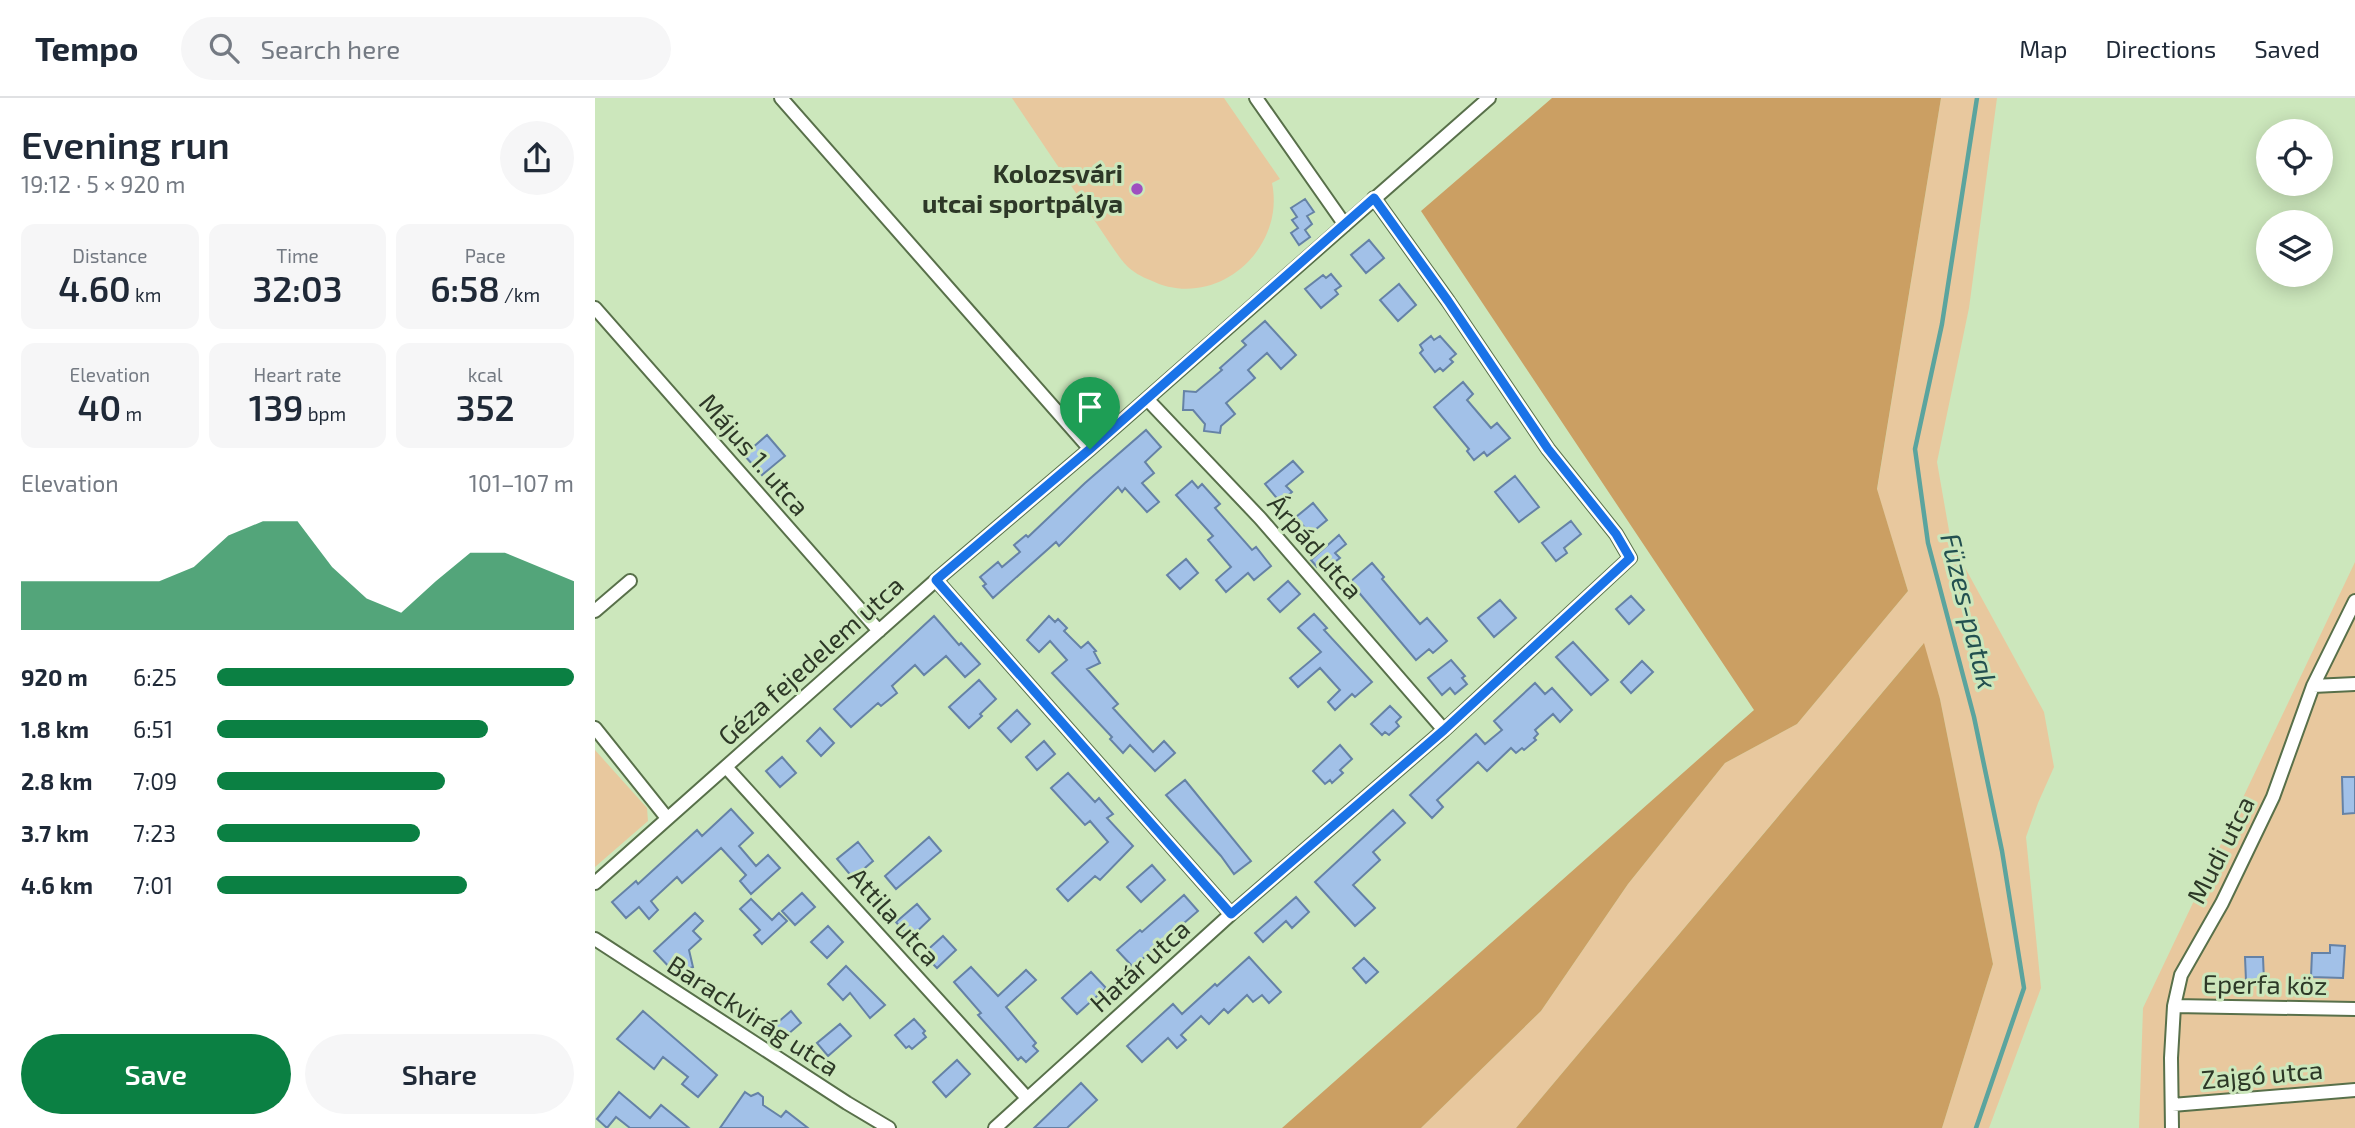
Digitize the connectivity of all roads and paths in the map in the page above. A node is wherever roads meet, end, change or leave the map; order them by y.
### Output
1 (781, 98) edge
2 (1257, 98) edge
3 (1489, 98) edge
4 (1374, 198) junction
5 (1345, 225) junction
6 (595, 308) edge
7 (1147, 398) junction
8 (1090, 449) junction
9 (936, 580) junction
10 (630, 581) dead end
11 (2355, 601) edge
12 (595, 611) edge
13 (879, 631) junction
14 (2355, 684) edge
15 (2313, 687) junction
16 (595, 728) edge
17 (1444, 730) junction
18 (726, 767) junction
19 (667, 818) junction
20 (595, 883) edge
21 (1231, 914) junction
22 (595, 939) edge
23 (2174, 1006) junction
24 (2355, 1009) edge
25 (2355, 1090) edge
26 (1027, 1098) junction
27 (2172, 1105) junction
28 (889, 1128) edge
29 (995, 1128) edge
30 (2172, 1128) edge

1 - 8 street
2 - 5 street
3 - 4 street, Géza fejedelem utca
4 - 5 street, Géza fejedelem utca
4 - 17 street, Határ utca
5 - 7 street, Géza fejedelem utca
6 - 13 street, Május 1. utca
7 - 8 street, Géza fejedelem utca
7 - 17 street, Árpád utca
8 - 9 street, Géza fejedelem utca
9 - 13 street, Géza fejedelem utca
9 - 21 street
10 - 12 street
11 - 15 street, Mudi utca
13 - 18 street, Géza fejedelem utca
14 - 15 street
15 - 23 street, Mudi utca
16 - 19 street
17 - 21 street, Határ utca
18 - 19 street, Géza fejedelem utca
18 - 26 street, Attila utca
19 - 20 street, Géza fejedelem utca
21 - 26 street, Határ utca
22 - 28 street, Barackvirág utca
23 - 24 street, Eperfa köz
23 - 27 street, Mudi utca
25 - 27 street, Zajgó utca
26 - 29 street, Határ utca
27 - 30 street, Mudi utca

